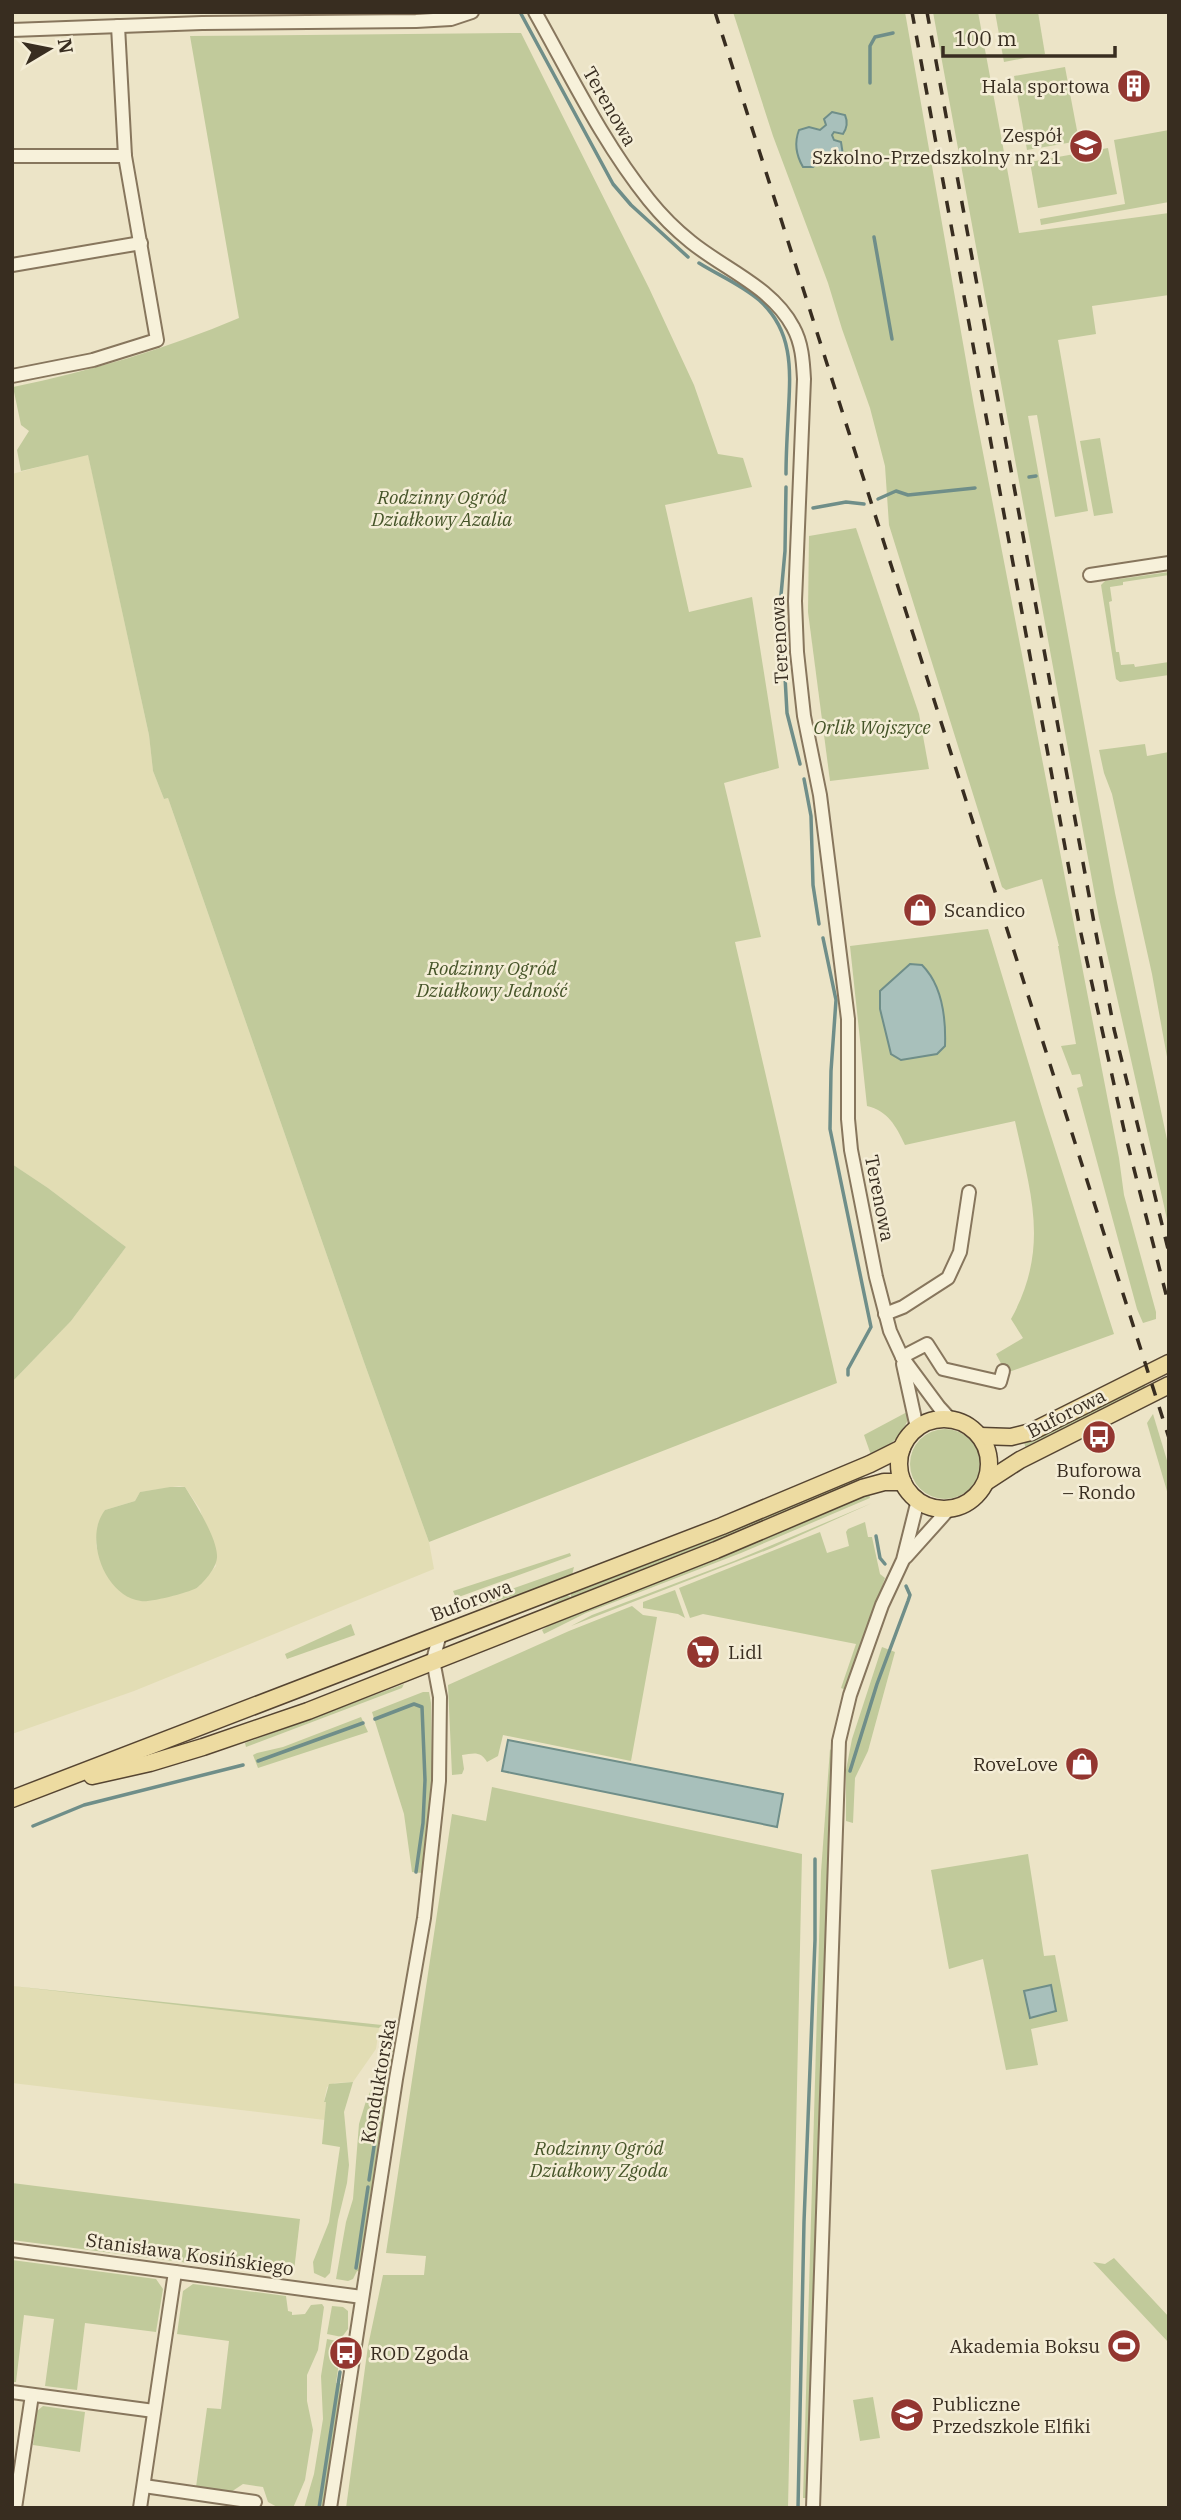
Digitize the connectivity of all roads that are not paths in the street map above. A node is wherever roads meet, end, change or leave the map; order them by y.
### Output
1 (472, 12) edge
2 (535, 12) edge
3 (202, 18) edge
4 (118, 26) junction
5 (12, 30) edge
6 (12, 156) edge
7 (125, 156) junction
8 (141, 243) junction
9 (12, 265) edge
10 (12, 376) edge
11 (1169, 564) edge
12 (1090, 575) dead end
13 (969, 1192) dead end
14 (885, 1314) junction
15 (902, 1357) junction
16 (1169, 1363) edge
17 (1003, 1371) dead end
18 (1168, 1385) edge
19 (950, 1419) junction
20 (917, 1428) junction
21 (980, 1436) junction
22 (902, 1448) junction
23 (903, 1482) junction
24 (986, 1482) junction
25 (918, 1500) junction
26 (949, 1509) junction
27 (903, 1560) junction
28 (440, 1634) junction
29 (412, 1644) junction
30 (433, 1660) junction
31 (52, 1785) junction
32 (12, 1799) edge
33 (12, 2250) edge
34 (175, 2272) junction
35 (362, 2297) junction
36 (12, 2392) edge
37 (32, 2395) junction
38 (154, 2411) junction
39 (144, 2486) junction
40 (255, 2502) dead end
41 (15, 2508) edge
42 (140, 2508) edge
43 (330, 2508) edge
44 (813, 2508) edge

1 - 3 street
2 - 14 street, Terenowa
3 - 4 street
4 - 5 street
4 - 7 street
6 - 7 street
7 - 8 street
8 - 9 street
8 - 10 street
11 - 12 street
13 - 14 street
14 - 15 street, Terenowa
15 - 17 street
15 - 19 street, Terenowa
15 - 20 street, Terenowa
16 - 21 main road, Buforowa
18 - 24 main road, Buforowa
19 - 20 main road
19 - 21 main road
20 - 22 main road
21 - 24 main road
22 - 23 main road
22 - 28 main road, Buforowa
23 - 25 main road
23 - 30 main road, Buforowa
24 - 26 main road
25 - 26 main road
25 - 27 street
26 - 27 street
27 - 44 street
28 - 29 main road, Buforowa
28 - 30 street, Konduktorska
29 - 30 street
29 - 31 main road, Buforowa
30 - 31 main road, Buforowa
30 - 35 street, Konduktorska
31 - 32 main road, Buforowa
33 - 34 street, Stanisława Kosińskiego
34 - 35 street, Stanisława Kosińskiego
34 - 38 street
35 - 43 street, Konduktorska
36 - 37 street
37 - 38 street
37 - 41 street
38 - 39 street
39 - 40 street
39 - 42 street

